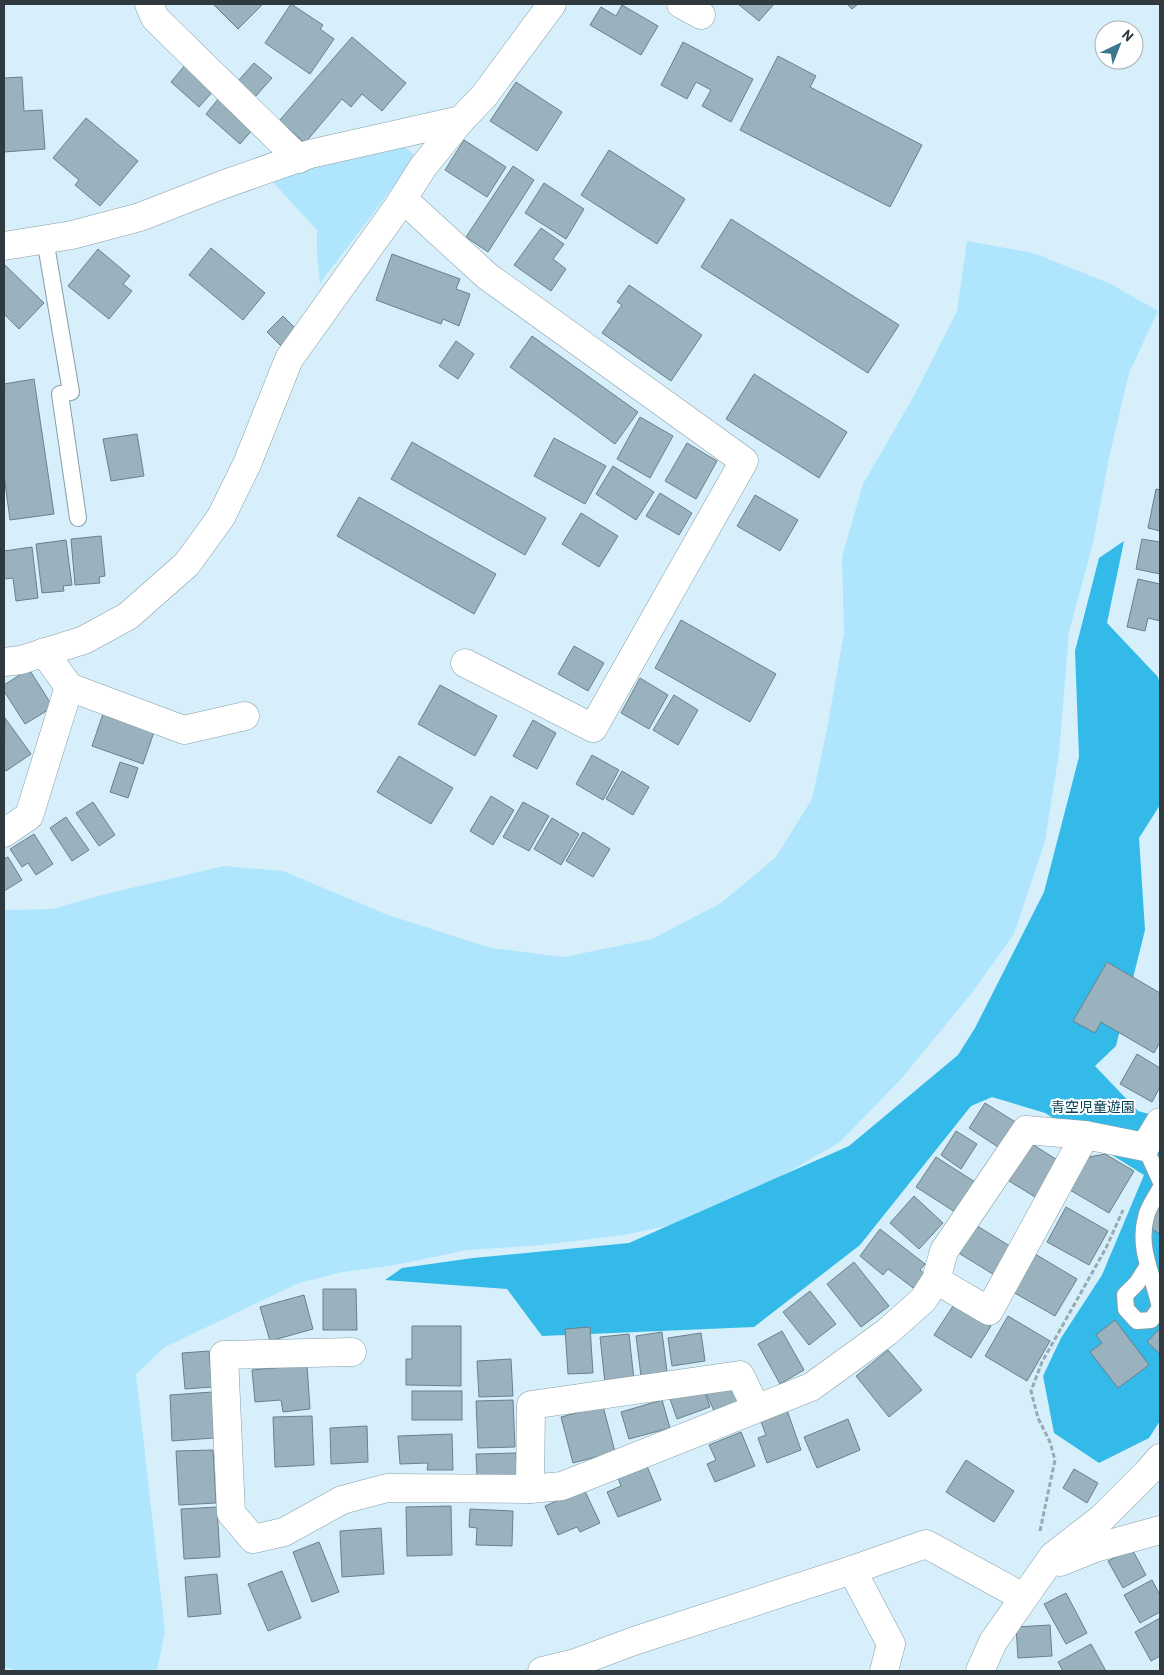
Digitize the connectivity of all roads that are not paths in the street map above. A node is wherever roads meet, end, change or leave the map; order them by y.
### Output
1 (149, 4) edge
2 (552, 4) edge
3 (461, 120) junction
4 (298, 158) junction
5 (403, 199) junction
6 (45, 240) junction
7 (4, 246) edge
8 (78, 518) dead end
9 (44, 652) junction
10 (4, 662) edge
11 (465, 663) dead end
12 (69, 687) junction
13 (245, 716) dead end
14 (4, 833) edge
15 (1160, 1122) edge
16 (1085, 1135) junction
17 (1145, 1147) junction
18 (1160, 1180) edge
19 (1160, 1189) edge
20 (1147, 1267) dead end
21 (936, 1280) junction
22 (352, 1352) dead end
23 (756, 1408) junction
24 (1160, 1458) edge
25 (530, 1489) junction
26 (1160, 1530) edge
27 (1042, 1569) junction
28 (852, 1570) junction
29 (1023, 1597) junction
30 (542, 1671) edge
31 (884, 1671) edge
32 (980, 1671) edge

1 - 4 street
2 - 3 street
3 - 4 street
3 - 5 street
4 - 6 street
5 - 9 street
5 - 11 street
6 - 7 street
6 - 8 lane
9 - 10 street
9 - 12 street
12 - 13 street
12 - 14 street
15 - 17 street
16 - 17 street
16 - 21 street
16 - 21 street
17 - 18 lane
19 - 20 lane
21 - 23 street
22 - 25 street
23 - 25 street
23 - 25 street
24 - 27 street
26 - 27 street
27 - 29 street
28 - 29 street
28 - 30 street
28 - 31 street
29 - 32 street

